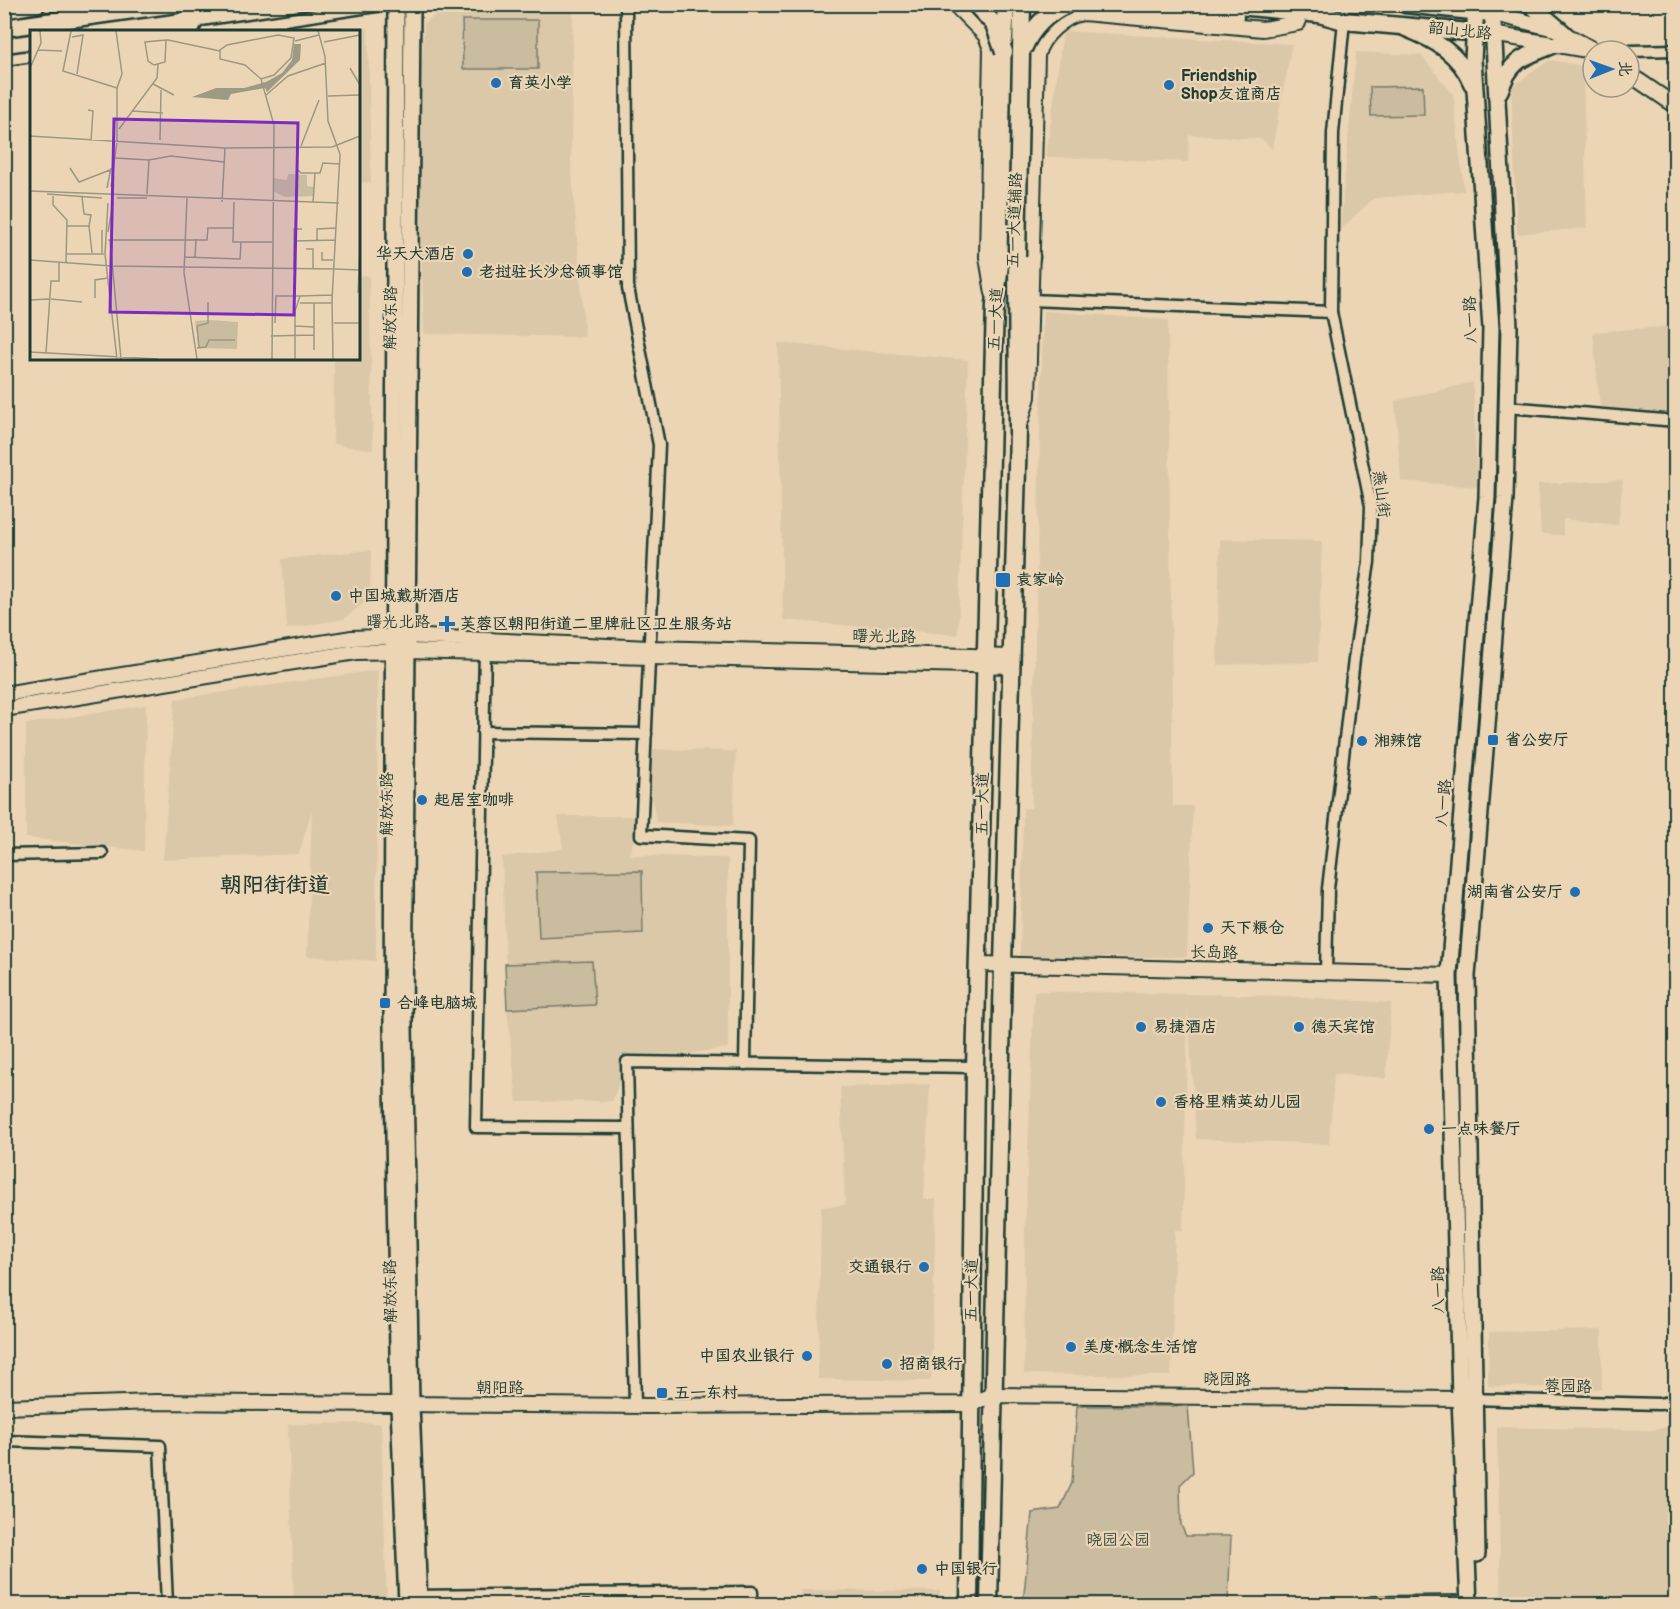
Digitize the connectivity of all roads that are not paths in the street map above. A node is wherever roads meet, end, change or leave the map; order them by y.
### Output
1 (37, 4) edge
2 (176, 4) edge
3 (389, 4) edge
4 (396, 4) edge
5 (412, 4) edge
6 (626, 4) edge
7 (954, 4) edge
8 (975, 4) edge
9 (1022, 4) edge
10 (1096, 4) edge
11 (1405, 4) edge
12 (1530, 4) edge
13 (1416, 5) edge
14 (1006, 6) edge
15 (1073, 8) edge
16 (1484, 8) edge
17 (4, 10) edge
18 (1219, 10) edge
19 (1344, 21) junction
20 (1298, 23) junction
21 (1394, 24) junction
22 (4, 28) edge
23 (219, 30) edge
24 (1474, 32) junction
25 (1492, 34) junction
26 (1565, 34) junction
27 (1581, 43) edge
28 (1040, 45) junction
29 (1552, 46) junction
30 (997, 48) junction
31 (1581, 49) edge
32 (1676, 50) edge
33 (1641, 51) edge
34 (30, 56) edge
35 (1021, 56) junction
36 (4, 60) edge
37 (1641, 82) edge
38 (1476, 96) junction
39 (1498, 97) junction
40 (1676, 106) edge
41 (1016, 257) junction
42 (1024, 302) junction
43 (995, 304) junction
44 (1331, 312) junction
45 (1507, 407) junction
46 (1676, 421) edge
47 (400, 644) junction
48 (485, 647) junction
49 (648, 653) junction
50 (986, 661) junction
51 (1011, 661) junction
52 (4, 694) edge
53 (4, 709) edge
54 (483, 732) junction
55 (646, 734) junction
56 (102, 853) dead end
57 (4, 855) edge
58 (979, 964) junction
59 (1003, 964) junction
60 (1326, 972) junction
61 (1449, 975) junction
62 (745, 1064) junction
63 (975, 1067) junction
64 (628, 1128) junction
65 (1460, 1399) junction
66 (1475, 1400) junction
67 (1676, 1401) edge
68 (993, 1403) junction
69 (635, 1406) junction
70 (4, 1407) edge
71 (970, 1407) junction
72 (405, 1408) junction
73 (4, 1416) edge
74 (4, 1441) edge
75 (647, 1599) edge
76 (413, 1600) edge
77 (1472, 1604) edge
78 (167, 1605) edge
79 (752, 1605) edge
80 (969, 1605) edge
81 (989, 1605) edge
82 (1372, 1605) edge

1 - 17 main road
2 - 22 main road
3 - 23 street
4 - 47 main road, 解放东路
5 - 47 main road, 解放东路
6 - 49 street
7 - 30 street
8 - 30 main road, bridge
9 - 35 main road, 五一大道, bridge
10 - 18 main road
11 - 13 main road, 韶山北路
12 - 26 main road
13 - 16 main road, 韶山北路
14 - 30 main road, 五一大道, bridge
15 - 20 street
15 - 28 street
15 - 35 main road, bridge
16 - 24 main road, 八一路
16 - 25 main road, 八一路
16 - 26 street, 韶山北路
18 - 19 main road, 韶山北路
18 - 20 main road
19 - 20 main road
19 - 21 main road, 韶山北路
19 - 44 street, 燕山街
21 - 24 main road, 韶山北路
21 - 38 main road
24 - 25 main road, 韶山北路
24 - 38 main road, 八一路
25 - 29 street, 韶山北路
25 - 39 main road, 八一路
26 - 27 street, 韶山北路
28 - 30 street
28 - 41 street, 五一大道辅路
29 - 31 street, 韶山北路
29 - 39 main road
30 - 41 main road, 五一大道
30 - 43 street, 五一大道辅路
32 - 33 street
34 - 36 street
35 - 41 main road, 五一大道, bridge
37 - 40 street
38 - 61 main road, 八一路
39 - 45 main road, 八一路
41 - 42 main road, 五一大道
41 - 43 main road, 五一大道
42 - 44 street
42 - 51 main road, 五一大道
43 - 50 main road, 五一大道
44 - 60 street, 燕山街
45 - 46 street
45 - 66 main road, 八一路
47 - 48 street, 曙光北路
47 - 52 street, 曙光北路
47 - 53 street, 曙光北路
47 - 72 main road, 解放东路
48 - 49 street, 曙光北路
48 - 54 street
49 - 50 street, 曙光北路
49 - 55 street
50 - 51 street, 曙光北路
50 - 58 main road, 五一大道
51 - 59 main road, 五一大道
54 - 55 street
54 - 64 street
55 - 62 street
56 - 57 street
58 - 59 street, 长岛路
58 - 63 main road, 五一大道
59 - 60 street, 长岛路
59 - 68 main road, 五一大道
60 - 61 street, 长岛路
61 - 65 main road, 八一路
62 - 63 street
62 - 64 street
63 - 71 main road, 五一大道
64 - 69 street
65 - 66 street, 蓉园路
65 - 68 street, 晓园路
65 - 77 main road, 八一路
66 - 67 street, 蓉园路
66 - 77 main road, 八一路
68 - 71 street, 朝阳路
68 - 81 main road, 五一大道
69 - 71 street, 朝阳路
69 - 72 street, 朝阳路
70 - 72 street, 朝阳路
71 - 72 street, 朝阳路
71 - 80 main road, 五一大道
72 - 73 street, 朝阳路
72 - 76 main road, 解放东路
74 - 78 street
75 - 76 street
75 - 79 street
77 - 82 street

